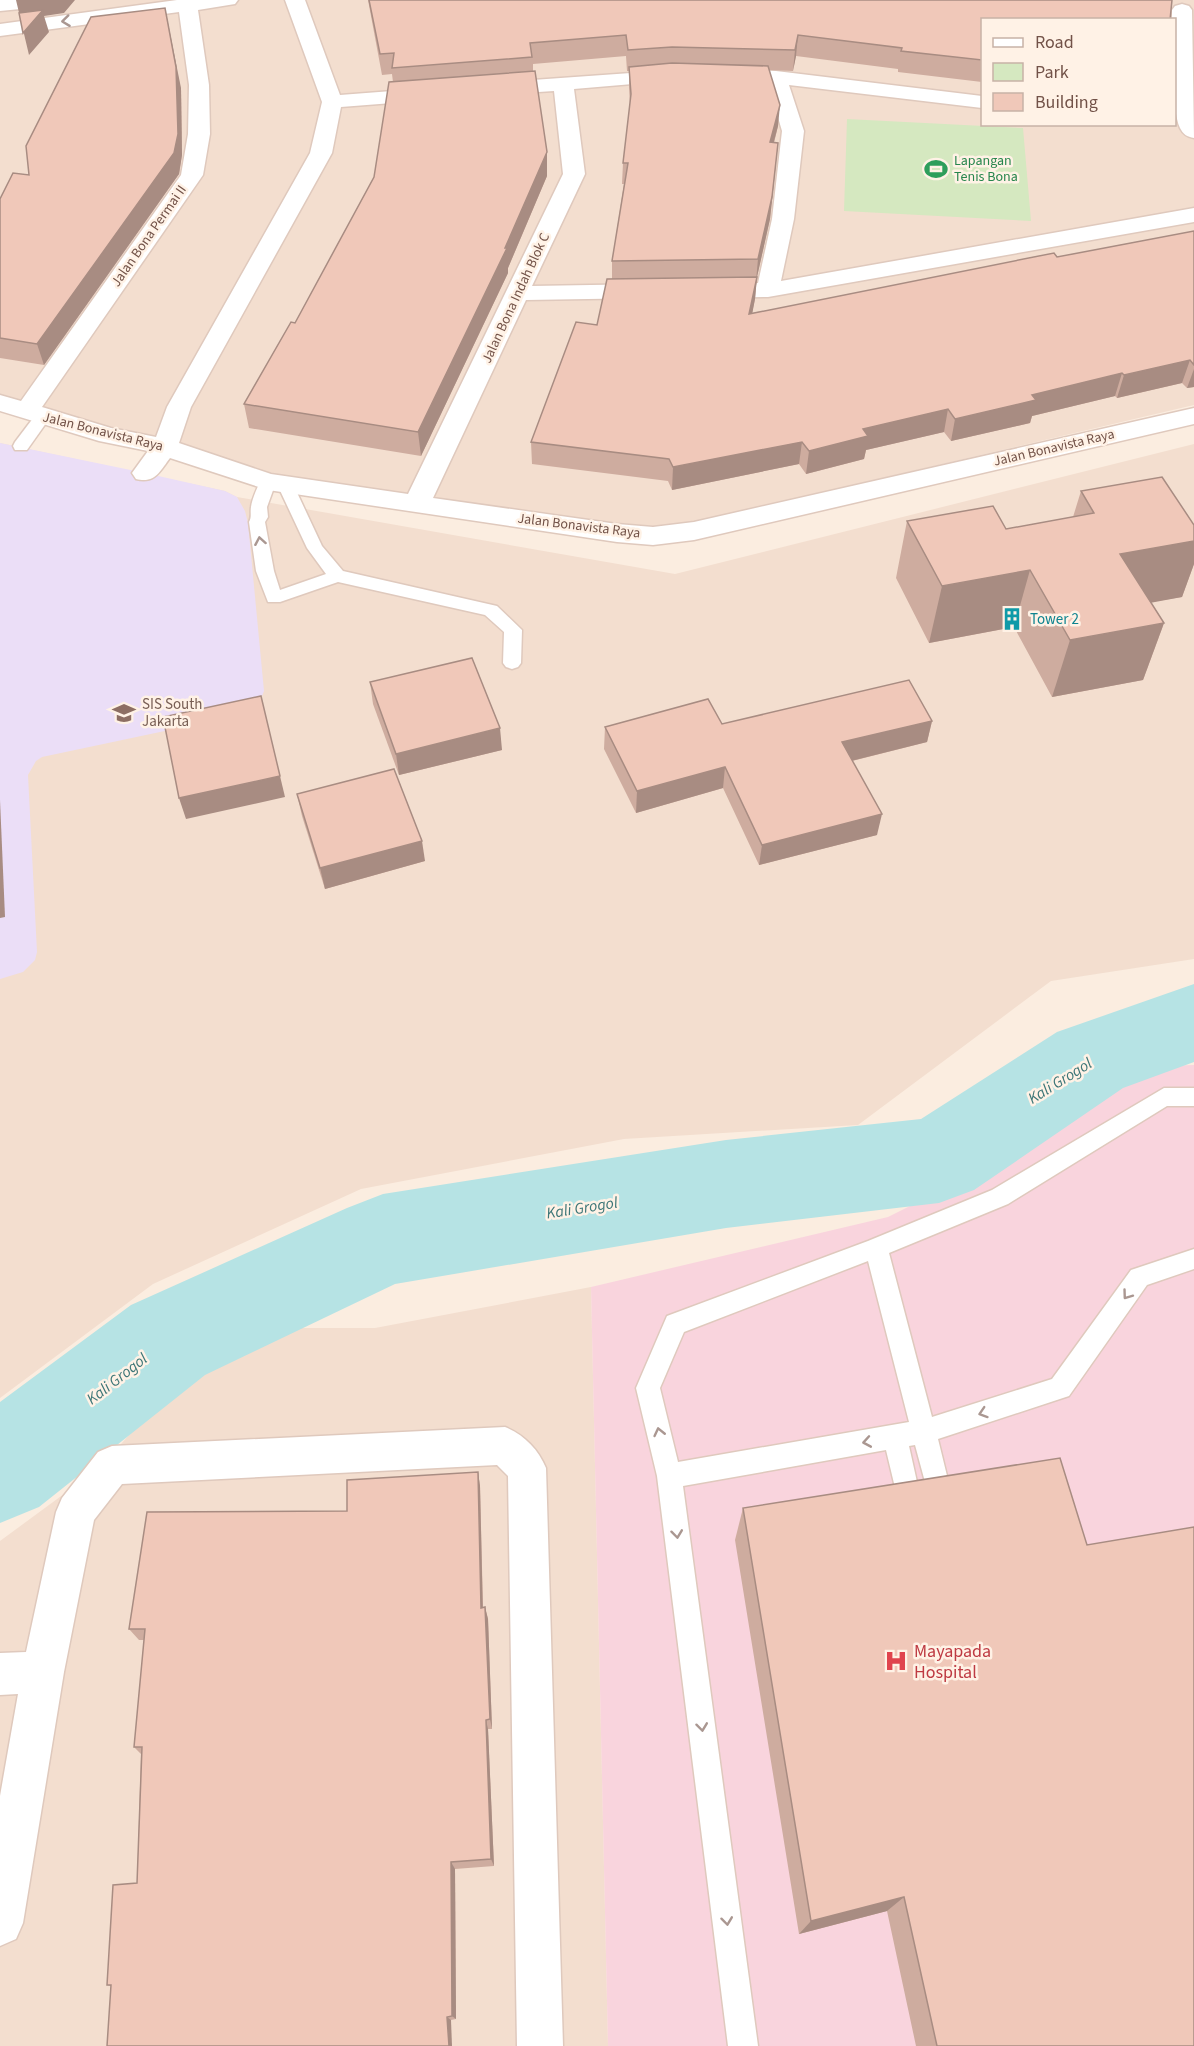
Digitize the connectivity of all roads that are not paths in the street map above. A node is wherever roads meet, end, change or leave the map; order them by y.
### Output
1 (51, 0) edge
2 (228, 0) edge
3 (295, 0) edge
4 (187, 2) edge
5 (0, 5) edge
6 (1160, 8) edge
7 (1188, 11) edge
8 (0, 30) edge
9 (776, 77) junction
10 (563, 84) junction
11 (471, 91) edge
12 (448, 93) edge
13 (332, 102) junction
14 (981, 102) edge
15 (1185, 128) edge
16 (1194, 215) edge
17 (768, 290) junction
18 (519, 293) junction
19 (0, 403) edge
20 (34, 414) junction
21 (1194, 416) edge
22 (21, 446) dead end
23 (165, 447) junction
24 (145, 472) dead end
25 (276, 483) junction
26 (417, 503) junction
27 (337, 576) junction
28 (512, 663) dead end
29 (1194, 1097) edge
30 (876, 1248) junction
31 (1194, 1259) edge
32 (925, 1431) junction
33 (895, 1437) junction
34 (669, 1476) junction
35 (937, 1484) edge
36 (907, 1491) edge
37 (43, 1672) junction
38 (0, 1674) edge
39 (0, 1923) edge
40 (540, 2046) edge
41 (743, 2046) edge

1 - 5 street
2 - 4 street
3 - 13 street
4 -> 8 street
4 - 20 street, Jalan Bona Permai II
6 - 7 street
7 - 15 street
9 - 10 street
9 - 14 street
9 - 17 street
10 - 11 street
10 - 18 street, Jalan Bona Indah Blok C
12 - 13 street
13 - 23 street
16 - 17 street
17 - 18 street
18 - 26 street, Jalan Bona Indah Blok C
19 - 20 street, Jalan Bonavista Raya
20 - 22 lane
20 - 23 street, Jalan Bonavista Raya
21 - 26 street, Jalan Bonavista Raya
23 - 24 street
23 - 25 street, Jalan Bonavista Raya
25 - 26 street, Jalan Bonavista Raya
25 - 27 lane
27 -> 25 lane
27 - 28 lane
29 - 30 lane
30 - 32 lane
34 -> 30 lane
31 -> 32 lane
32 - 33 lane
32 - 35 lane
33 -> 34 lane
33 - 36 lane
34 -> 41 lane
37 - 38 street
37 - 39 street
37 - 40 street

